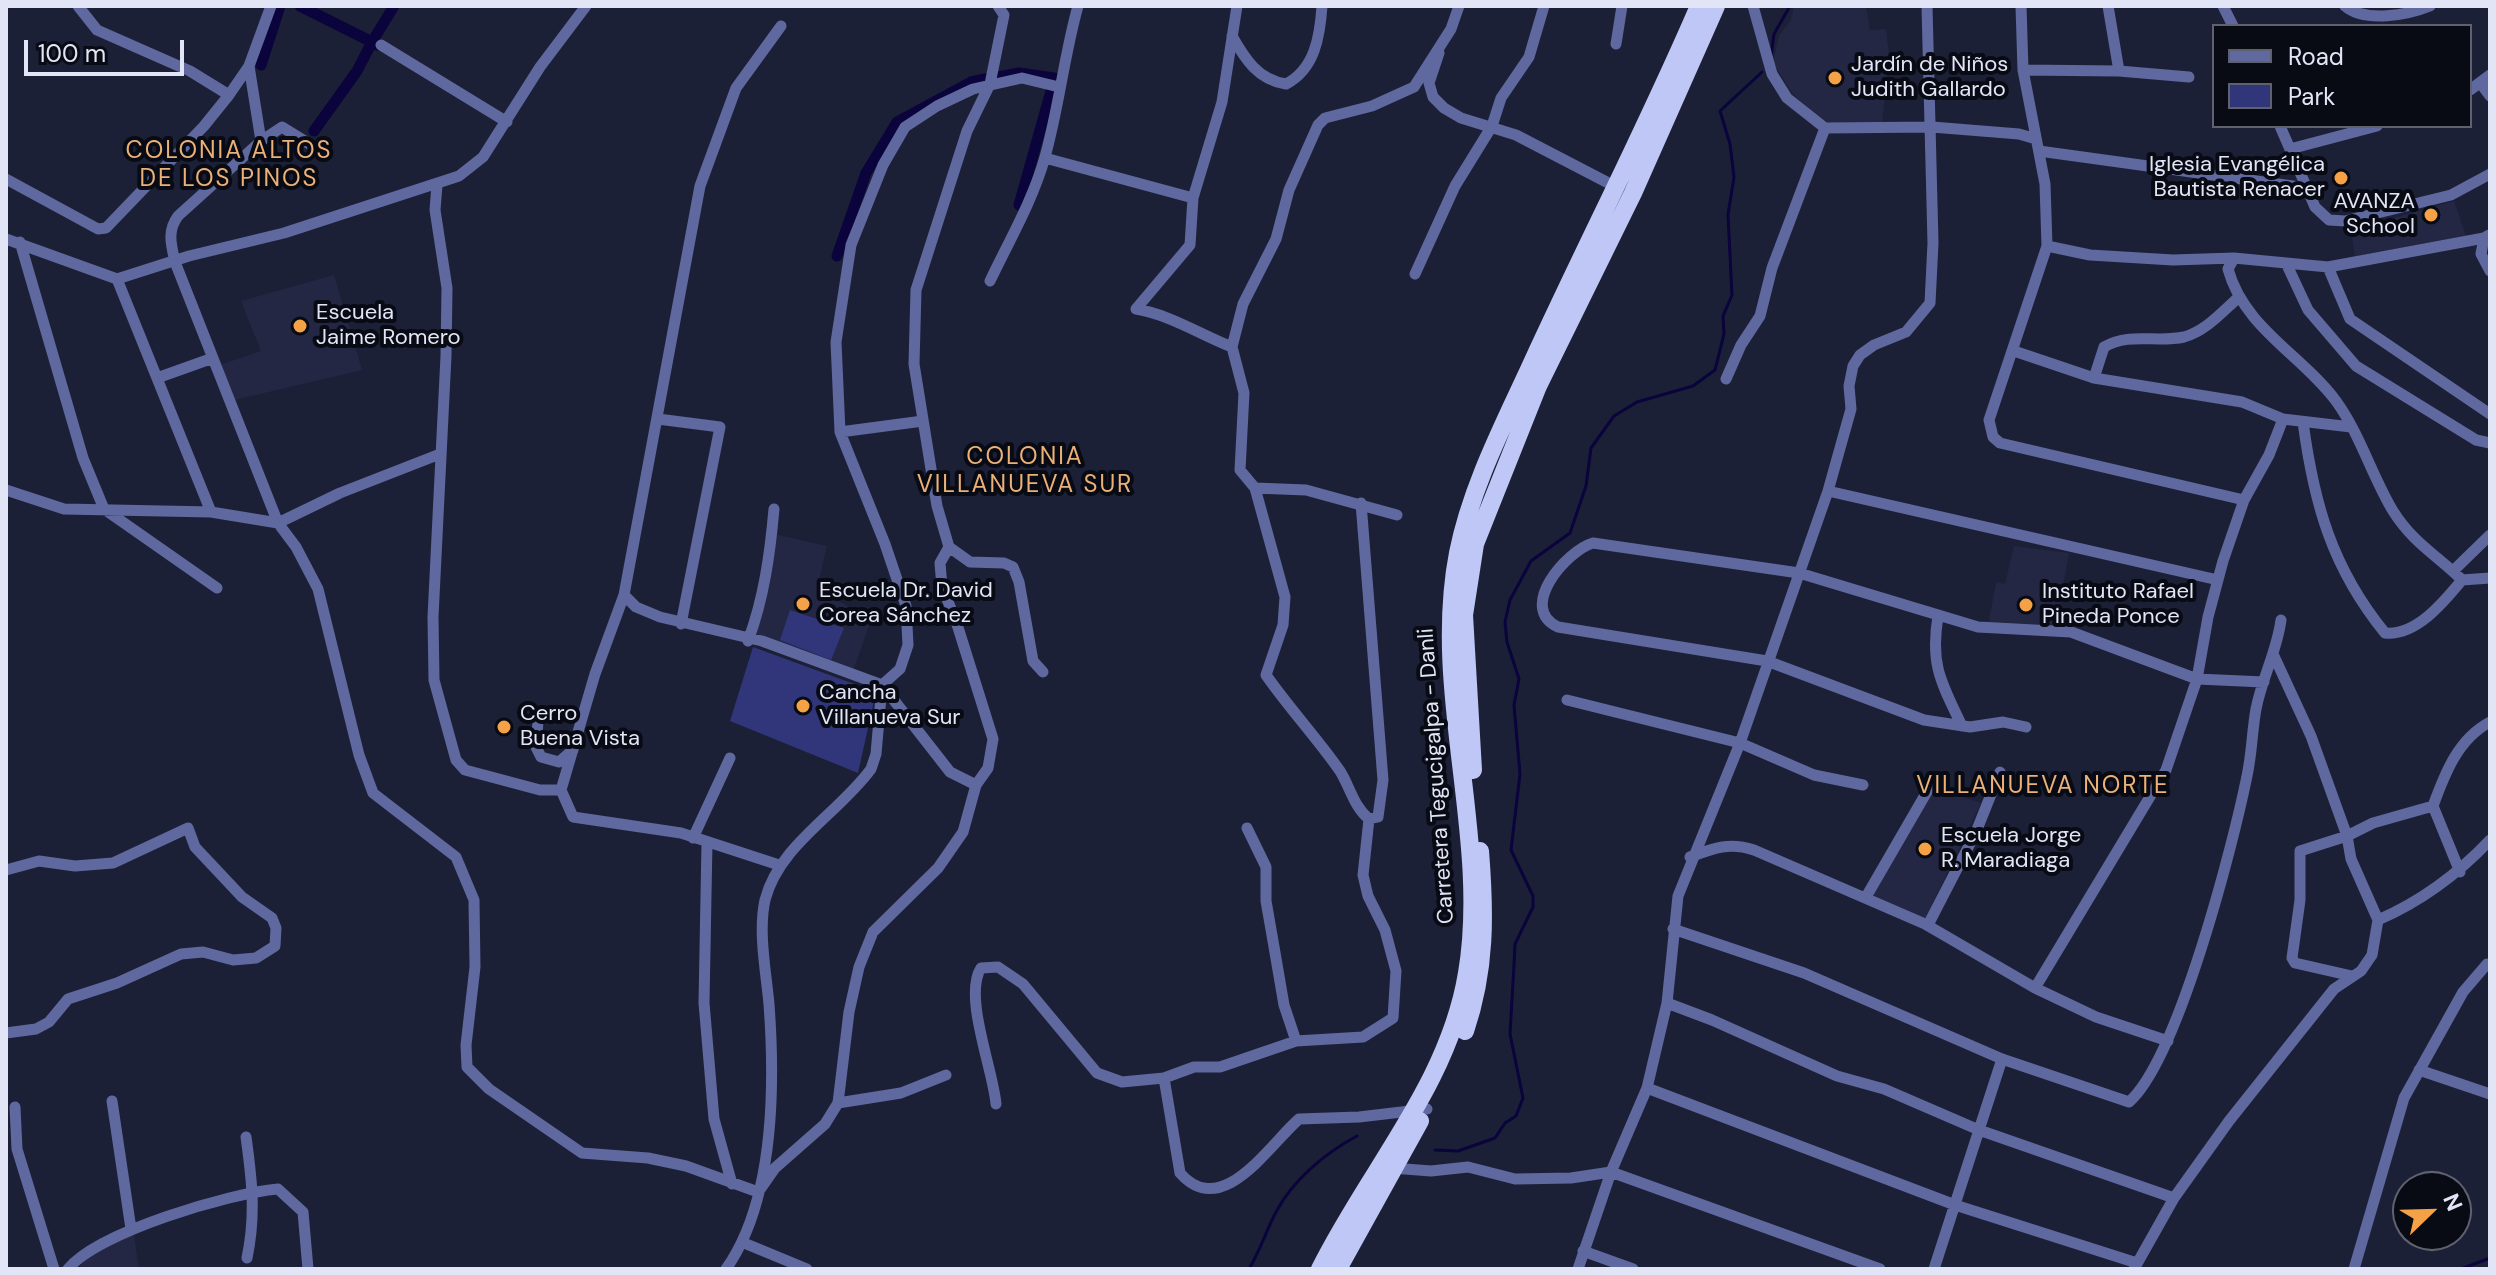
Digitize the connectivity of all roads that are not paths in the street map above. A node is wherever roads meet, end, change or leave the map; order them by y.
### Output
1 (78, 6) edge
2 (271, 6) edge
3 (586, 6) edge
4 (998, 6) edge
5 (1078, 6) edge
6 (1237, 6) edge
7 (1322, 6) edge
8 (1459, 6) edge
9 (1544, 6) edge
10 (1622, 6) edge
11 (1699, 6) edge
12 (1716, 6) edge
13 (1753, 6) edge
14 (1927, 6) edge
15 (2021, 6) edge
16 (2108, 6) edge
17 (2223, 6) edge
18 (2345, 6) edge
19 (2430, 6) edge
20 (2232, 24) edge
21 (781, 26) dead end
22 (1232, 35) junction
23 (1442, 40) junction
24 (1616, 44) dead end
25 (381, 45) dead end
26 (249, 66) junction
27 (2023, 70) junction
28 (2119, 71) junction
29 (2189, 77) dead end
30 (2480, 83) edge
31 (990, 84) junction
32 (1059, 87) junction
33 (229, 95) junction
34 (2490, 96) edge
35 (507, 122) junction
36 (1492, 126) junction
37 (1932, 127) junction
38 (1825, 128) junction
39 (2281, 128) edge
40 (2369, 128) edge
41 (261, 141) junction
42 (311, 145) dead end
43 (2038, 145) junction
44 (2290, 149) junction
45 (1045, 158) junction
46 (2490, 174) edge
47 (6, 179) edge
48 (437, 185) junction
49 (2307, 188) junction
50 (1625, 190) junction
51 (1193, 198) junction
52 (2487, 236) edge
53 (6, 239) edge
54 (20, 242) junction
55 (2047, 246) junction
56 (2234, 258) junction
57 (175, 262) junction
58 (2286, 263) junction
59 (2328, 267) junction
60 (2490, 271) edge
61 (1415, 274) dead end
62 (117, 279) junction
63 (990, 281) dead end
64 (2239, 297) junction
65 (1232, 347) junction
66 (2014, 351) junction
67 (213, 358) junction
68 (157, 378) junction
69 (2094, 378) junction
70 (1726, 379) dead end
71 (2490, 414) edge
72 (658, 419) junction
73 (2283, 419) junction
74 (923, 421) junction
75 (2303, 422) junction
76 (2351, 427) junction
77 (840, 432) junction
78 (2490, 443) edge
79 (440, 454) junction
80 (1255, 488) junction
81 (6, 490) edge
82 (1828, 491) junction
83 (2244, 500) junction
84 (1361, 503) junction
85 (104, 509) junction
86 (774, 509) dead end
87 (211, 512) junction
88 (1397, 515) dead end
89 (278, 523) junction
90 (2490, 535) edge
91 (949, 547) junction
92 (1799, 573) junction
93 (2458, 576) junction
94 (2490, 578) edge
95 (2218, 580) junction
96 (217, 588) dead end
97 (624, 595) junction
98 (1938, 616) junction
99 (2281, 620) dead end
100 (681, 624) junction
101 (748, 641) junction
102 (2274, 656) junction
103 (1767, 661) junction
104 (1043, 672) dead end
105 (2197, 679) junction
106 (2264, 682) junction
107 (882, 685) junction
108 (1567, 700) dead end
109 (538, 721) dead end
110 (2490, 722) edge
111 (1962, 726) junction
112 (2026, 727) dead end
113 (1740, 743) junction
114 (575, 748) junction
115 (730, 758) dead end
116 (2000, 772) dead end
117 (1932, 783) dead end
118 (976, 785) junction
119 (1863, 785) dead end
120 (561, 790) junction
121 (2433, 806) junction
122 (1369, 819) junction
123 (1247, 828) dead end
124 (2347, 836) junction
125 (693, 838) junction
126 (2490, 840) edge
127 (707, 842) junction
128 (1690, 857) junction
129 (779, 865) junction
130 (6, 870) edge
131 (2460, 872) junction
132 (1866, 897) junction
133 (2378, 920) junction
134 (1928, 925) junction
135 (1673, 929) junction
136 (2487, 964) dead end
137 (2352, 976) junction
138 (2035, 988) junction
139 (1667, 1003) junction
140 (6, 1033) edge
141 (1296, 1041) junction
142 (2168, 1041) junction
143 (2002, 1059) junction
144 (2419, 1070) junction
145 (946, 1075) dead end
146 (1164, 1078) junction
147 (1647, 1088) junction
148 (2490, 1094) edge
149 (112, 1101) dead end
150 (838, 1103) junction
151 (996, 1104) dead end
152 (15, 1107) dead end
153 (1420, 1109) junction
154 (1979, 1130) junction
155 (246, 1137) dead end
156 (1388, 1166) junction
157 (1611, 1172) junction
158 (732, 1184) junction
159 (254, 1191) junction
160 (758, 1192) junction
161 (2174, 1198) junction
162 (1955, 1205) junction
163 (131, 1229) junction
164 (744, 1243) junction
165 (1583, 1251) junction
166 (247, 1258) dead end
167 (2136, 1266) edge
168 (54, 1269) edge
169 (68, 1269) edge
170 (308, 1269) edge
171 (726, 1269) edge
172 (807, 1269) edge
173 (1320, 1269) edge
174 (1338, 1269) edge
175 (1578, 1269) edge
176 (1633, 1269) edge
177 (1880, 1269) edge
178 (1934, 1269) edge
179 (2354, 1269) edge

1 - 33 street
2 - 26 street
3 - 35 street
4 - 31 street
5 - 32 street
6 - 22 street
7 - 22 street
8 - 23 street
9 - 36 street
10 - 24 street
11 - 50 highway, Carretera Tegucigalpa - Danli
12 - 50 highway, Carretera Tegucigalpa - Danli
13 - 38 street
14 - 37 street
15 - 27 street
16 - 28 street
17 - 20 street
18 - 19 street
21 - 72 street
22 - 51 street
23 - 36 street
23 - 65 street
25 - 35 street
26 - 33 street
26 - 41 street
27 - 28 street
27 - 43 street
28 - 29 street
30 - 34 street
31 - 32 street
31 - 74 street
31 - 77 street
32 - 45 street
33 - 47 street
35 - 48 street
36 - 50 street
36 - 61 street
37 - 38 street
37 - 43 street
37 - 82 street
38 - 70 street
39 - 44 street
40 - 44 street
41 - 42 street
41 - 57 street
43 - 49 street
43 - 55 street
44 - 49 street
45 - 51 street
45 - 63 street
46 - 49 street
48 - 57 street
48 - 79 street
50 - 153 highway, Carretera Tegucigalpa - Danli
51 - 65 street
52 - 59 street
52 - 60 street
53 - 54 street
54 - 62 street
54 - 85 street
55 - 56 street
55 - 66 street
56 - 58 street
56 - 64 street
57 - 62 street
57 - 67 street
58 - 59 street
58 - 78 street
59 - 71 street
62 - 68 street
64 - 69 street
64 - 76 street
65 - 80 street
66 - 69 street
66 - 83 street
67 - 68 street
67 - 89 street
68 - 87 street
69 - 73 street
72 - 97 street
72 - 100 street
73 - 75 street
73 - 83 street
74 - 77 street
74 - 91 street
75 - 76 street
75 - 93 street
76 - 93 street
77 - 107 street
79 - 89 street
79 - 120 street
80 - 84 street
80 - 122 street
81 - 85 street
82 - 92 street
82 - 95 street
83 - 95 street
84 - 88 street
84 - 122 street
85 - 87 street
85 - 96 street
86 - 101 street
87 - 89 street
89 - 158 street
90 - 93 street
91 - 104 street
91 - 118 street
92 - 98 street
92 - 103 street
92 - 103 street
93 - 94 street
95 - 105 street
97 - 100 street
97 - 114 street
98 - 105 street
98 - 111 street
99 - 102 street
100 - 101 street
101 - 107 street
102 - 106 street
102 - 124 street
103 - 111 street
103 - 113 street
105 - 106 street
105 - 138 street
106 - 142 street
107 - 118 street
107 - 129 street
108 - 113 street
109 - 114 street
110 - 121 street
111 - 112 street
113 - 119 street
113 - 128 street
114 - 120 street
115 - 125 street
116 - 134 street
117 - 132 street
118 - 150 street
120 - 125 street
121 - 124 street
121 - 131 street
122 - 141 street
123 - 141 street
124 - 133 street
124 - 137 street
125 - 127 street
126 - 131 street
127 - 129 street
127 - 158 street
128 - 132 street
128 - 135 street
129 - 160 street
130 - 140 street
131 - 133 street
132 - 134 street
133 - 137 street
134 - 138 street
135 - 139 street
135 - 143 street
136 - 144 street
137 - 161 street
138 - 142 street
139 - 147 street
139 - 154 street
141 - 146 street
142 - 143 street
143 - 154 street
144 - 148 street
144 - 179 street
145 - 150 street
146 - 151 street
146 - 153 street
147 - 157 street
147 - 162 street
149 - 163 street
150 - 160 street
152 - 168 street
153 - 156 highway, Carretera Tegucigalpa - Danli
154 - 161 street
154 - 162 street
155 - 159 street
156 - 157 street
156 - 173 highway, Carretera Tegucigalpa - Danli
156 - 174 highway, Carretera Tegucigalpa - Danli
157 - 165 street
157 - 177 street
158 - 160 street
159 - 163 street
159 - 166 street
159 - 170 street
160 - 164 street
161 - 167 street
162 - 167 street
162 - 178 street
163 - 169 street
164 - 171 street
164 - 172 street
165 - 175 street
165 - 176 street

